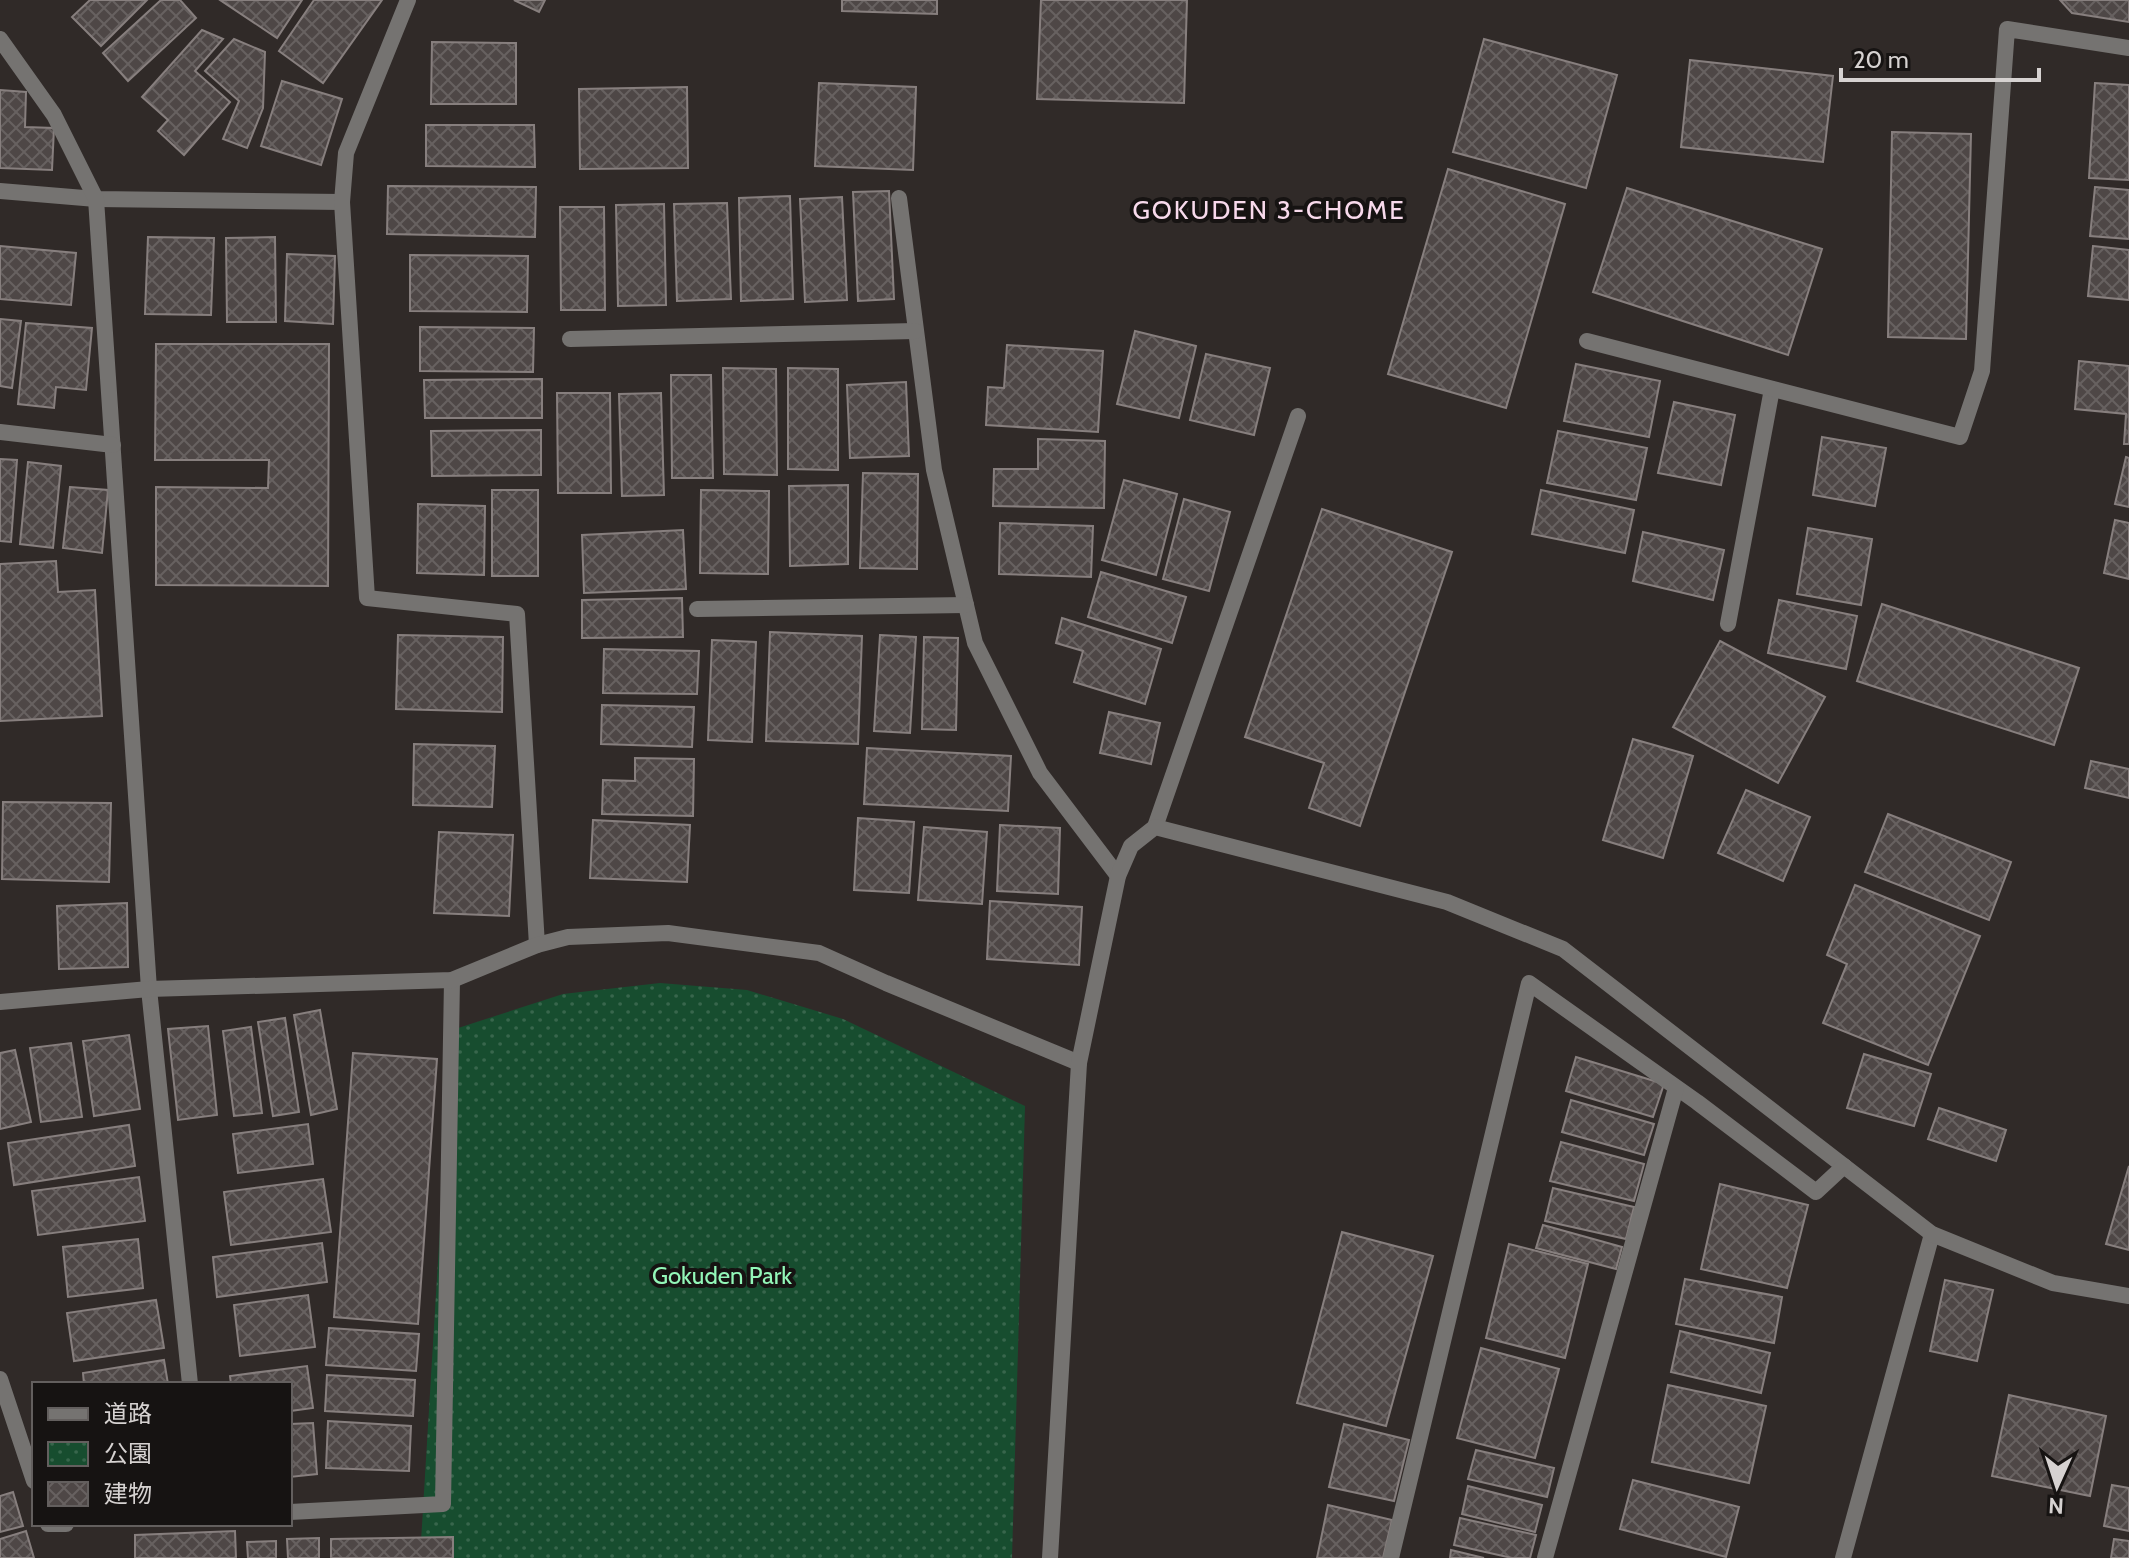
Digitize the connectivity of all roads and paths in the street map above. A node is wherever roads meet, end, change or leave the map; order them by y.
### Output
1 (408, 0) edge
2 (0, 39) edge
3 (2129, 48) edge
4 (0, 191) edge
5 (899, 198) dead end
6 (96, 199) junction
7 (342, 202) junction
8 (915, 331) junction
9 (570, 339) dead end
10 (1587, 341) dead end
11 (1772, 389) junction
12 (1298, 416) dead end
13 (0, 432) edge
14 (113, 445) junction
15 (966, 605) junction
16 (697, 609) dead end
17 (1728, 624) dead end
18 (1155, 827) junction
19 (1118, 876) junction
20 (537, 945) junction
21 (452, 980) junction
22 (149, 989) junction
23 (0, 1002) edge
24 (1079, 1063) junction
25 (1676, 1088) junction
26 (1844, 1166) junction
27 (1932, 1234) junction
28 (2129, 1296) edge
29 (0, 1379) edge
30 (190, 1382) edge
31 (32, 1475) edge
32 (292, 1512) edge
33 (1050, 1558) edge
34 (1391, 1558) edge
35 (1545, 1558) edge
36 (1843, 1558) edge

1 - 7 street
2 - 6 street
3 - 11 street
4 - 6 street
5 - 8 street
6 - 7 street
6 - 14 street
7 - 20 street
8 - 9 street
8 - 15 street
10 - 11 street
11 - 17 street
12 - 18 street
13 - 14 street
14 - 22 street
15 - 16 street
15 - 19 street
18 - 19 street
18 - 26 street
19 - 24 street
20 - 21 street
20 - 24 street
21 - 22 street
21 - 32 street
22 - 23 street
22 - 30 street
24 - 33 street
25 - 26 street
25 - 34 street
25 - 35 street
26 - 27 street
27 - 28 street
27 - 36 street
29 - 31 street

